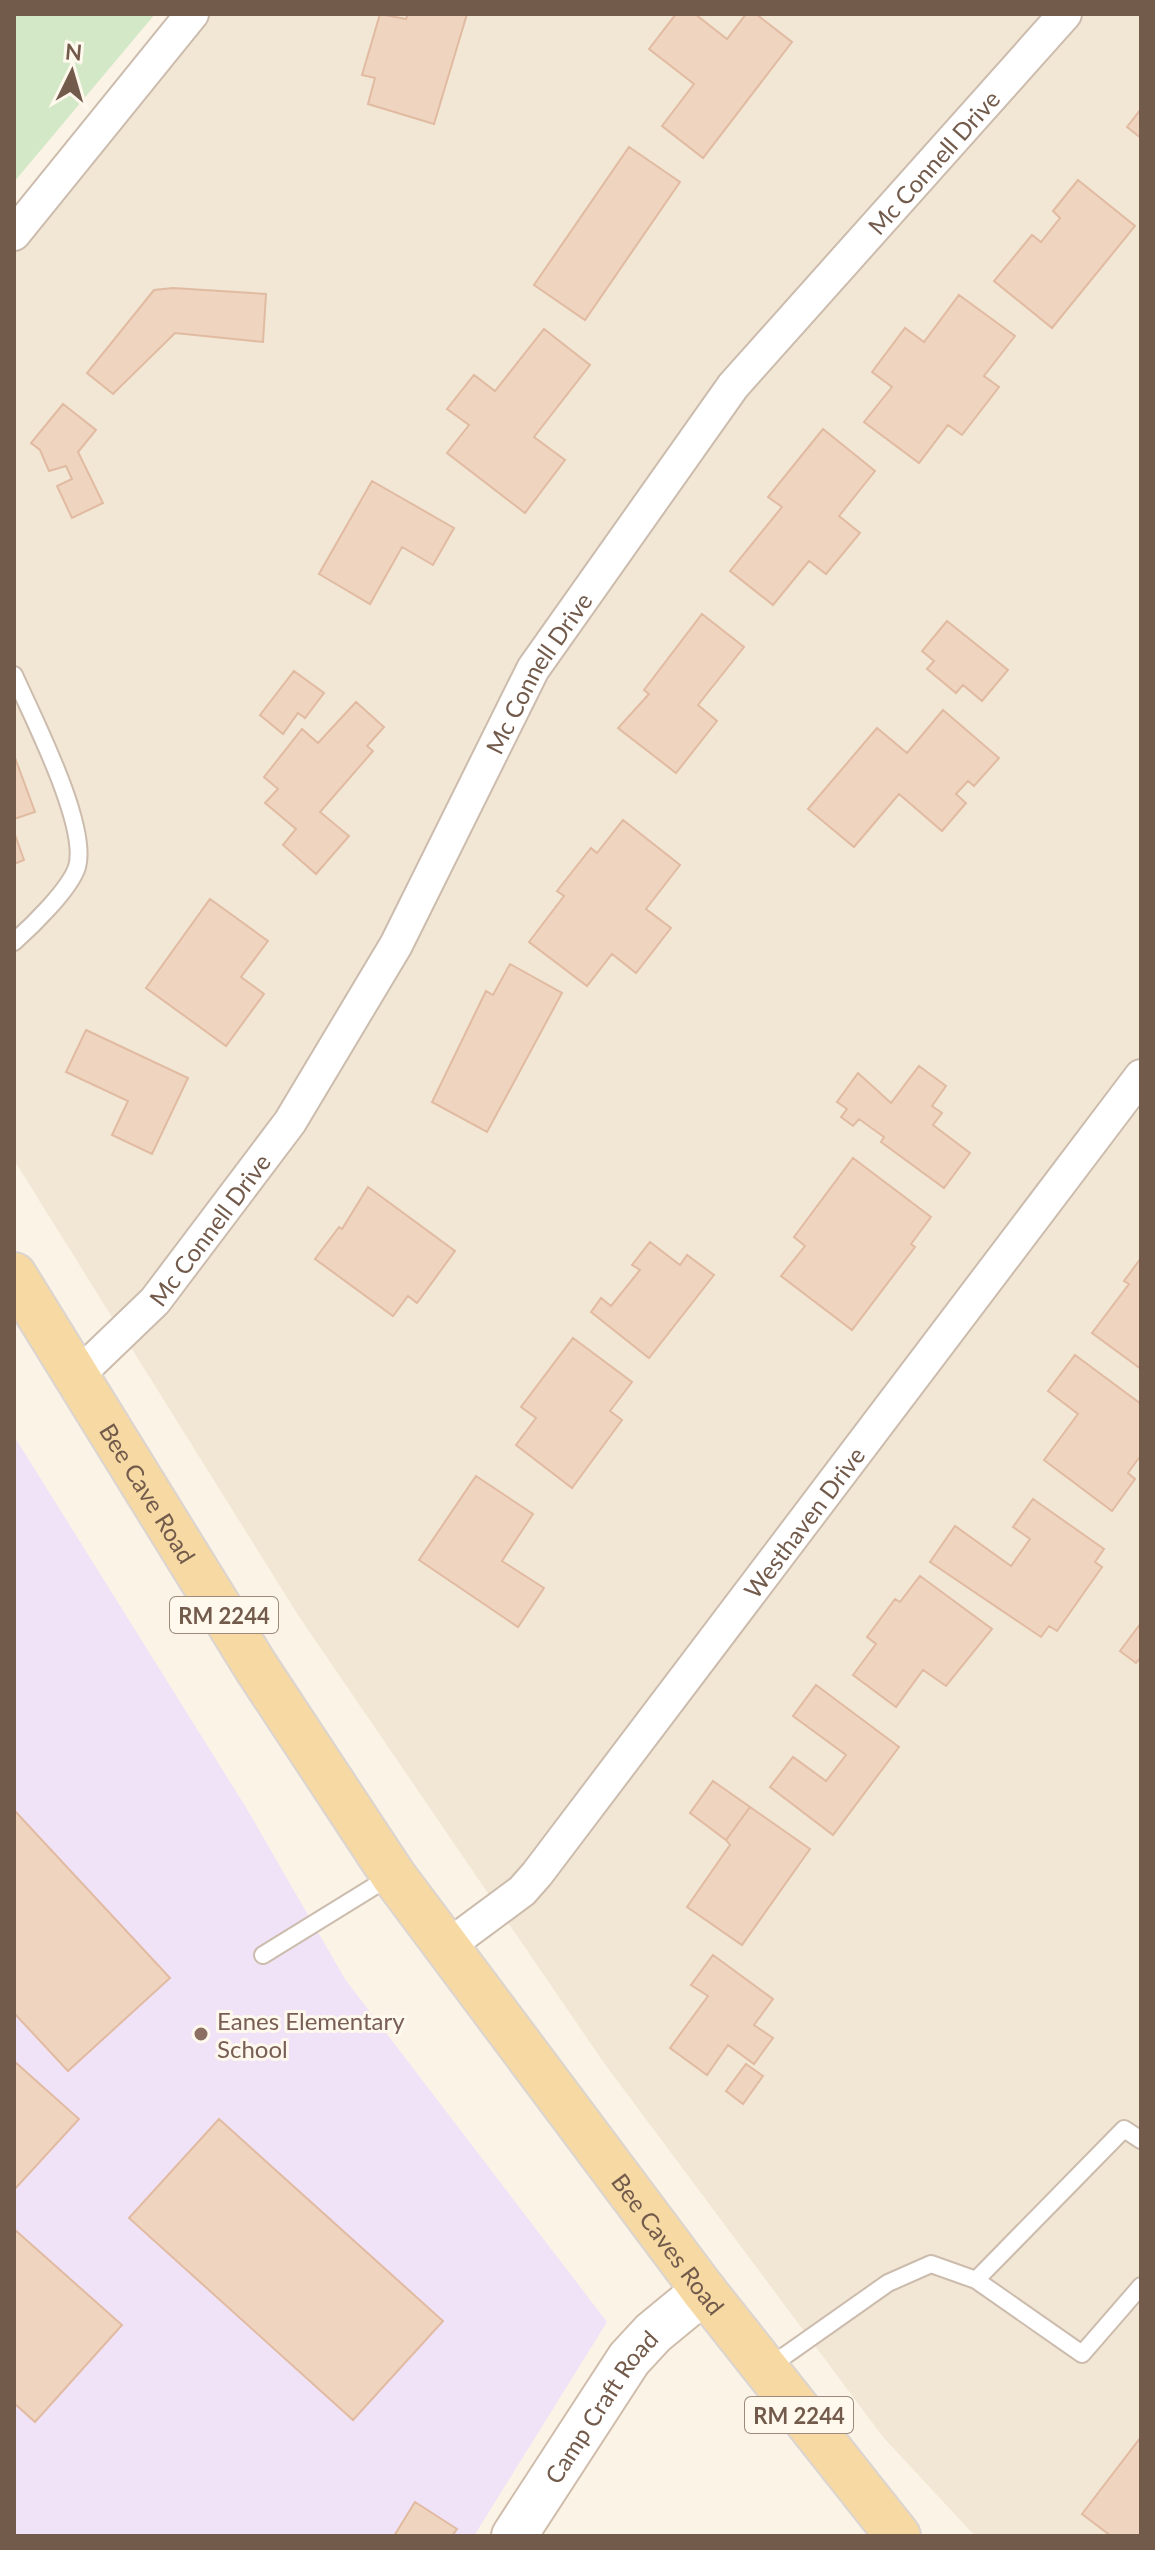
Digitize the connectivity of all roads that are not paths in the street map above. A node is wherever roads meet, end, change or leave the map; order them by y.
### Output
1 (192, 14) edge
2 (1065, 14) edge
3 (14, 234) edge
4 (14, 675) edge
5 (14, 942) edge
6 (1141, 1076) edge
7 (14, 1275) edge
8 (77, 1376) junction
9 (393, 1875) junction
10 (445, 1948) junction
11 (263, 1955) dead end
12 (1141, 2140) edge
13 (976, 2280) junction
14 (1141, 2286) edge
15 (704, 2291) junction
16 (765, 2370) junction
17 (514, 2536) edge
18 (898, 2536) edge

1 - 3 street
2 - 8 street, Mc Connell Drive
4 - 5 lane
6 - 10 street, Westhaven Drive
7 - 8 main road, Bee Cave Road / RM 2244
8 - 9 main road, Bee Cave Road / RM 2244
9 - 10 main road, Bee Cave Road / RM 2244
9 - 11 lane
10 - 15 main road, Bee Caves Road / RM 2244
12 - 13 lane
13 - 14 lane
13 - 16 lane
15 - 16 main road, Bee Caves Road / RM 2244
15 - 17 street, Camp Craft Road
16 - 18 main road, Bee Caves Road / RM 2244

